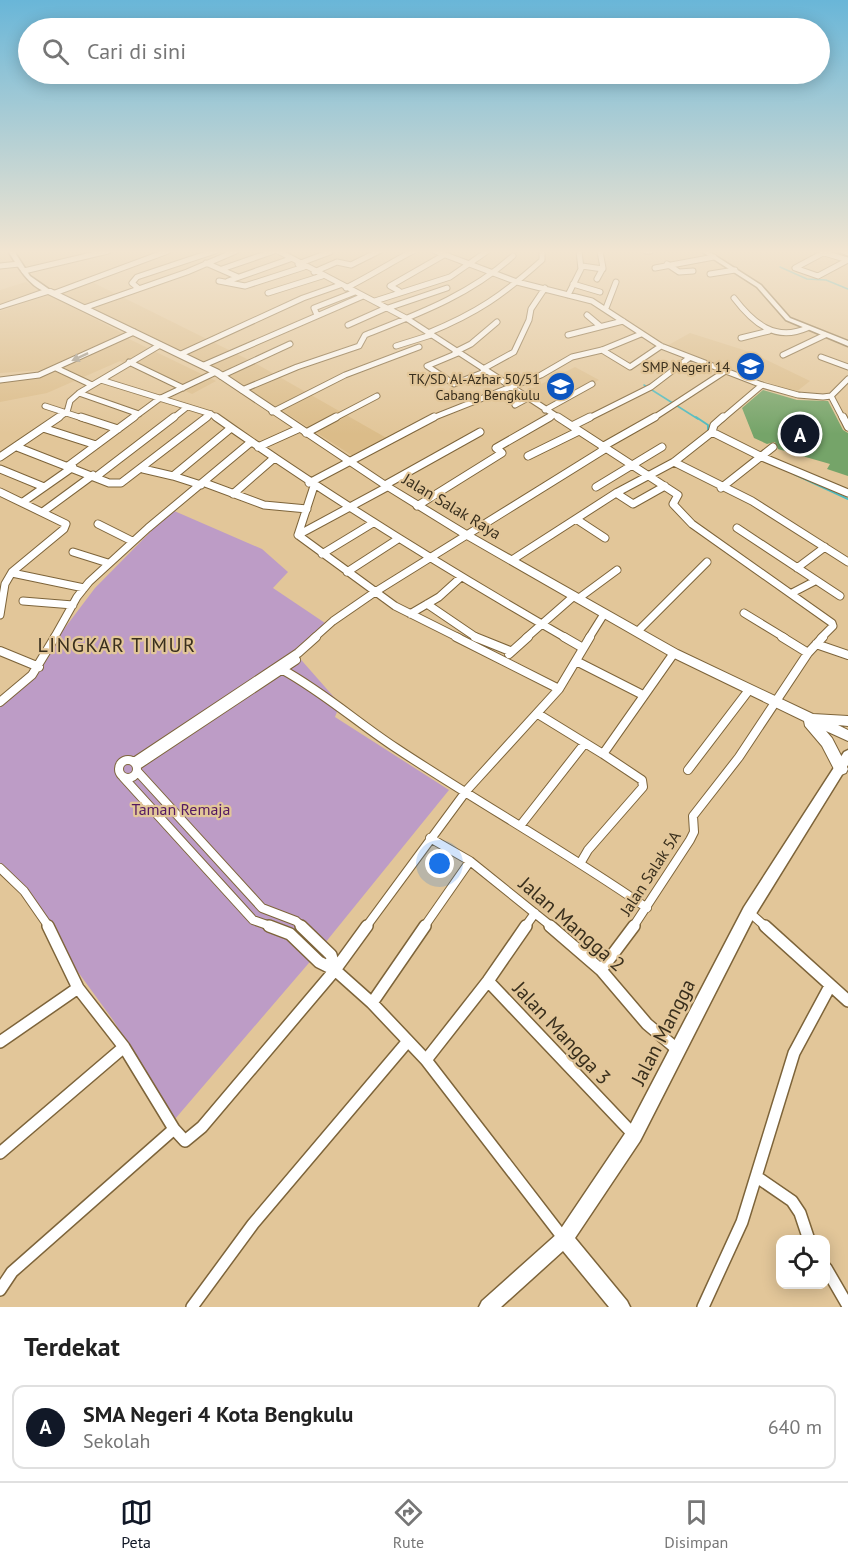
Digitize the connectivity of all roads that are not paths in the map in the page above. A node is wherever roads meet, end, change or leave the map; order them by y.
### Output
1 (92, 312) edge
2 (273, 312) edge
3 (315, 312) edge
4 (324, 312) edge
5 (378, 312) edge
6 (395, 312) edge
7 (422, 312) edge
8 (474, 312) edge
9 (532, 312) edge
10 (611, 312) edge
11 (744, 312) edge
12 (782, 312) edge
13 (317, 315) junction
14 (587, 315) dead end
15 (406, 318) junction
16 (623, 321) junction
17 (497, 322) dead end
18 (348, 325) dead end
19 (600, 326) junction
20 (807, 328) junction
21 (769, 331) junction
22 (134, 332) junction
23 (430, 334) junction
24 (641, 334) junction
25 (568, 335) dead end
26 (825, 335) junction
27 (741, 338) dead end
28 (410, 341) junction
29 (290, 344) dead end
30 (848, 344) edge
31 (160, 345) junction
32 (396, 346) dead end
33 (661, 346) junction
34 (602, 350) junction
35 (456, 353) junction
36 (181, 354) junction
37 (783, 355) dead end
38 (820, 357) dead end
39 (689, 358) junction
40 (129, 362) junction
41 (204, 365) junction
42 (56, 368) junction
43 (848, 368) edge
44 (485, 370) junction
45 (724, 372) junction
46 (219, 374) junction
47 (848, 379) edge
48 (0, 380) edge
49 (101, 380) junction
50 (592, 384) dead end
51 (92, 385) junction
52 (762, 385) junction
53 (512, 387) junction
54 (183, 388) junction
55 (243, 390) junction
56 (78, 393) junction
57 (377, 396) dead end
58 (831, 396) junction
59 (528, 398) junction
60 (159, 399) junction
61 (515, 405) dead end
62 (45, 406) dead end
63 (187, 407) junction
64 (546, 410) junction
65 (67, 412) junction
66 (272, 412) junction
67 (139, 414) junction
68 (211, 414) junction
69 (554, 415) junction
70 (572, 426) junction
71 (848, 427) edge
72 (43, 428) junction
73 (231, 428) junction
74 (118, 429) junction
75 (302, 431) junction
76 (579, 431) junction
77 (480, 432) dead end
78 (710, 433) junction
79 (251, 442) junction
80 (96, 446) junction
81 (17, 447) junction
82 (258, 447) junction
83 (663, 447) dead end
84 (773, 447) dead end
85 (603, 448) junction
86 (0, 449) edge
87 (8, 453) junction
88 (528, 456) dead end
89 (0, 457) edge
90 (762, 457) junction
91 (273, 459) junction
92 (350, 461) junction
93 (674, 462) junction
94 (631, 465) junction
95 (71, 466) junction
96 (0, 469) edge
97 (143, 469) junction
98 (95, 476) junction
99 (172, 476) junction
100 (647, 476) junction
101 (203, 484) junction
102 (311, 484) junction
103 (386, 486) junction
104 (665, 486) junction
105 (44, 487) junction
106 (596, 487) dead end
107 (721, 488) junction
108 (0, 492) edge
109 (616, 493) junction
110 (848, 493) edge
111 (233, 494) junction
112 (23, 502) junction
113 (417, 506) junction
114 (351, 507) junction
115 (306, 509) junction
116 (44, 512) junction
117 (576, 519) junction
118 (373, 523) junction
119 (98, 524) dead end
120 (737, 528) dead end
121 (465, 534) junction
122 (298, 535) junction
123 (605, 538) dead end
124 (398, 539) junction
125 (132, 541) junction
126 (825, 547) junction
127 (73, 552) dead end
128 (322, 554) junction
129 (427, 558) junction
130 (512, 560) junction
131 (707, 562) dead end
132 (848, 562) edge
133 (108, 563) junction
134 (797, 568) junction
135 (616, 570) dead end
136 (347, 572) junction
137 (12, 573) junction
138 (460, 578) junction
139 (815, 581) junction
140 (84, 588) junction
141 (375, 592) junction
142 (792, 593) junction
143 (840, 596) dead end
144 (576, 597) junction
145 (23, 602) dead end
146 (428, 604) junction
147 (73, 605) junction
148 (744, 613) dead end
149 (410, 614) junction
150 (604, 614) junction
151 (0, 615) edge
152 (541, 622) junction
153 (637, 632) junction
154 (816, 644) junction
155 (583, 648) junction
156 (0, 651) edge
157 (510, 651) junction
158 (298, 653) junction
159 (674, 653) junction
160 (808, 653) junction
161 (848, 655) edge
162 (506, 660) junction
163 (576, 661) junction
164 (39, 667) junction
165 (283, 670) junction
166 (559, 689) junction
167 (749, 690) junction
168 (643, 695) junction
169 (0, 702) edge
170 (777, 703) junction
171 (538, 714) junction
172 (805, 717) junction
173 (848, 721) edge
174 (848, 736) edge
175 (585, 742) junction
176 (848, 742) edge
177 (603, 754) junction
178 (848, 754) edge
179 (136, 766) junction
180 (843, 769) edge
181 (688, 770) dead end
182 (123, 777) junction
183 (467, 790) junction
184 (520, 826) junction
185 (430, 838) junction
186 (470, 861) junction
187 (581, 862) junction
188 (0, 867) edge
189 (647, 908) junction
190 (749, 912) junction
191 (535, 913) junction
192 (334, 970) junction
193 (601, 970) junction
194 (488, 981) junction
195 (830, 986) junction
196 (78, 988) junction
197 (848, 1001) edge
198 (372, 1003) junction
199 (408, 1041) junction
200 (0, 1042) edge
201 (124, 1047) junction
202 (678, 1050) junction
203 (426, 1060) junction
204 (174, 1129) junction
205 (634, 1135) junction
206 (0, 1153) edge
207 (757, 1177) junction
208 (807, 1235) edge
209 (564, 1239) junction
210 (830, 1276) edge
211 (0, 1290) edge
212 (848, 1306) edge
213 (192, 1307) edge
214 (488, 1307) edge
215 (621, 1307) edge
216 (703, 1307) edge

1 - 22 main road, Jalan Salak Raya
2 - 36 street
3 - 13 street
4 - 13 street
5 - 18 street
6 - 15 street
7 - 15 street
8 - 23 street
9 - 44 street
10 - 16 street
11 - 21 street
12 - 20 street
13 - 41 street
14 - 19 street
15 - 23 street
15 - 55 street
16 - 19 street
16 - 24 street
17 - 35 street
19 - 25 street
20 - 21 street
20 - 26 street
21 - 27 street
22 - 31 main road, Jalan Salak Raya
22 -> 42 street
23 - 28 street
23 - 35 street
24 - 33 street
24 - 34 street
26 - 30 street
26 - 37 street
28 - 32 street
28 - 66 street
29 - 46 street
31 - 36 main road, Jalan Salak Raya
31 - 40 street
33 - 34 street
33 - 39 street
34 - 53 street
35 - 44 street
35 - 44 street
36 - 41 main road, Jalan Salak Raya
38 - 43 street
39 - 45 street
39 - 70 street
40 - 49 street
40 - 54 street
41 - 46 main road, Jalan Salak Raya
42 - 48 street
42 - 51 street
44 - 53 street
45 - 52 street
45 - 85 street
46 - 54 street
46 - 55 main road, Jalan Salak Raya
47 - 58 street
49 - 51 street
49 - 60 street
50 - 64 street
51 - 56 street
52 - 58 street
52 - 78 street
53 - 59 street
53 - 92 street
54 - 60 street
55 - 66 main road, Jalan Salak Raya
56 - 65 street
56 - 67 street
57 - 75 street
58 - 71 street
59 - 61 street
59 - 64 street
60 - 63 street
60 - 67 street
62 - 65 street
63 - 68 street
63 - 98 street
64 - 69 street
65 - 72 street
65 - 74 street
66 - 75 main road, Jalan Salak Raya
67 - 74 street
68 - 73 street
68 - 97 street
69 - 70 street
69 - 113 street
70 - 76 street
72 - 80 street
72 - 81 street
73 - 79 street
73 - 99 street
74 - 80 street
75 - 82 street
75 - 92 main road, Jalan Salak Raya
76 - 85 street
76 - 88 street
77 - 103 street
78 - 90 street
78 - 93 street
79 - 82 street
79 - 101 street
80 - 95 street
81 - 87 street
81 - 95 street
82 - 91 street
83 - 94 street
84 - 90 street
85 - 94 street
85 - 121 street
86 - 87 street
87 - 89 street
90 - 107 street
90 - 110 street
91 - 102 street
91 - 111 street
92 - 102 street
92 - 103 main road, Jalan Salak Raya
93 - 100 street
93 - 107 street
94 - 100 street
94 - 106 street
95 - 98 street
95 - 105 street
96 - 105 street
97 - 98 street
97 - 99 street
98 - 116 street
99 - 101 street
100 - 104 street
100 - 109 street
101 - 111 street
101 - 125 street
102 - 114 street
102 - 115 street
103 - 113 main road, Jalan Salak Raya
103 - 114 street
104 - 109 street
104 - 142 street
105 - 112 street
107 - 126 street
108 - 112 street
109 - 117 street
111 - 115 street
112 - 116 street
113 - 121 main road, Jalan Salak Raya
114 - 118 street
114 - 122 street
115 - 122 street
116 - 137 street
117 - 123 street
117 - 130 street
118 - 124 street
118 - 128 street
119 - 125 street
120 - 134 street
121 - 129 street
121 - 130 main road, Jalan Salak Raya
122 - 128 street
124 - 129 street
124 - 136 street
125 - 133 street
126 - 132 street
126 - 134 street
127 - 133 street
128 - 136 street
129 - 138 street
129 - 141 street
130 - 144 main road, Jalan Salak Raya
131 - 153 street
133 - 140 street
134 - 139 street
135 - 144 street
136 - 141 street
137 - 140 street
137 - 151 street
138 - 146 street
138 - 152 street
139 - 142 street
139 - 143 street
140 - 147 street
141 - 149 street
141 - 158 street
142 - 154 street, Jalan Salak 5A
144 - 150 main road, Jalan Salak Raya
144 - 152 street
145 - 147 street
146 - 149 street
146 - 157 street
147 - 164 street
148 - 160 street
149 - 162 street
150 - 153 main road, Jalan Salak Raya
150 - 155 street
152 - 155 street
152 - 157 street
153 - 159 main road, Jalan Salak Raya
154 - 160 street, Jalan Salak 5A
154 - 161 street
155 - 163 street
156 - 164 street
157 - 162 street
158 - 165 street
158 - 179 street
159 - 167 main road, Jalan Salak Raya
159 - 168 street
160 - 170 street, Jalan Salak 5A
162 - 166 street
163 - 166 street
163 - 168 street
164 - 169 street
165 - 179 street
165 - 183 street
166 - 171 street
167 - 170 main road, Jalan Salak Raya
167 - 181 street
168 - 177 street
170 - 172 main road, Jalan Salak Raya
170 - 189 street, Jalan Salak 5A
171 - 175 street
171 - 183 street
172 - 173 main road
172 - 174 main road, Jalan Salak Raya
172 - 180 main road
174 - 176 main road
175 - 177 street
175 - 184 street
177 - 187 street
178 - 180 street, Jalan Mangga
179 - 182 street
179 - 182 street
179 - 192 street
180 - 190 street, Jalan Mangga
182 - 192 street
183 - 184 street
183 - 185 street
184 - 187 street
185 - 186 street, Jalan Mangga 2
185 - 192 street
186 - 191 street, Jalan Mangga 2
186 - 198 street
187 - 189 street
188 - 196 street
189 - 193 street, Jalan Salak 5A
190 - 195 street
190 - 202 street, Jalan Mangga
191 - 193 street, Jalan Mangga 2
191 - 194 street
192 - 198 street
192 - 204 street
193 - 202 street, Jalan Mangga 2
194 - 203 street
194 - 205 street, Jalan Mangga 3
195 - 197 street
195 - 207 street
196 - 200 street
196 - 201 street
198 - 199 street
199 - 203 street
199 - 213 street
201 - 204 street
201 - 206 street
202 - 205 street, Jalan Mangga
203 - 209 street
204 - 211 street
205 - 209 street, Jalan Mangga
207 - 208 street
207 - 216 street
209 - 214 street, Jalan Mangga
209 - 215 street
210 - 212 street

